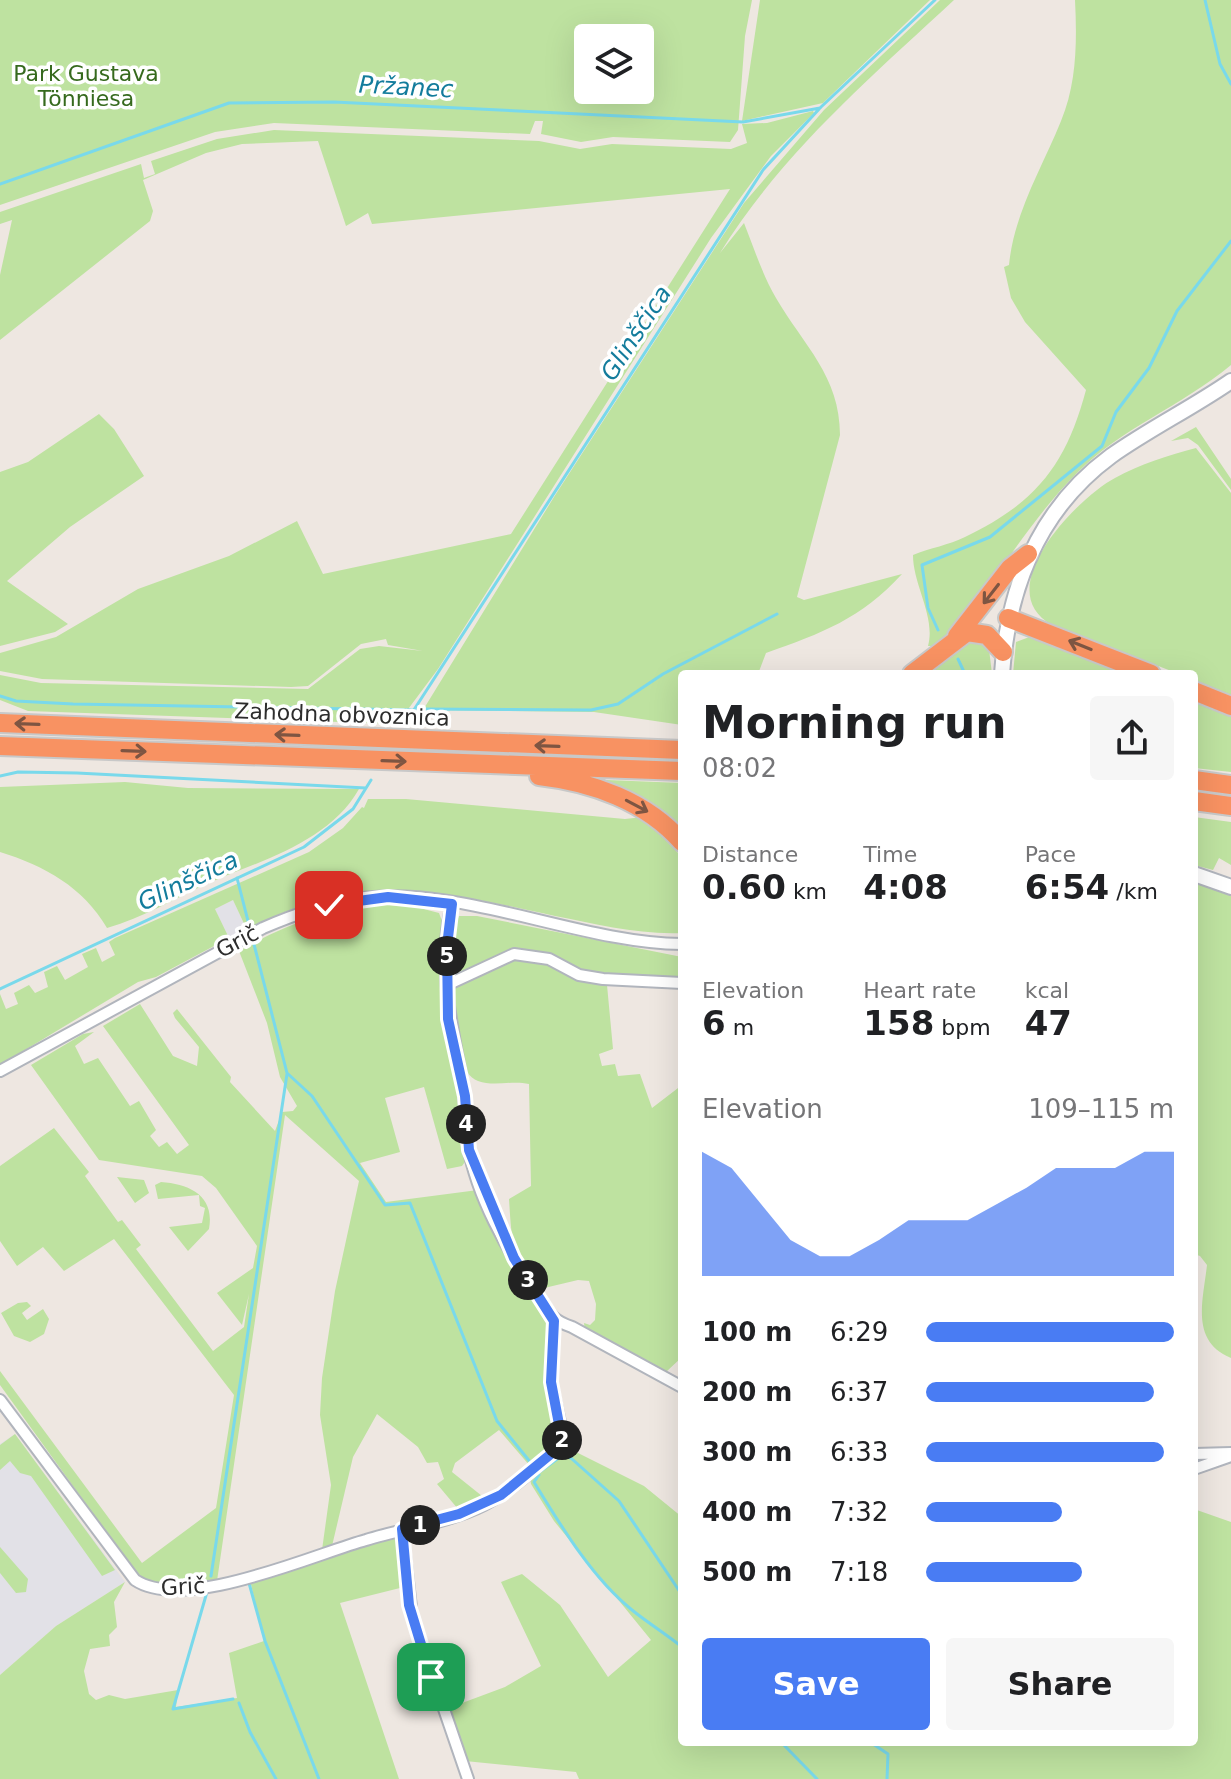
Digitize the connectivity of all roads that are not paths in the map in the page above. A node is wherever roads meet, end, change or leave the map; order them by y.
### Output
1 (1231, 381) edge
2 (1028, 554) junction
3 (1008, 618) junction
4 (956, 637) junction
5 (1003, 652) junction
6 (917, 670) edge
7 (1002, 670) edge
8 (1141, 670) edge
9 (1198, 693) edge
10 (1231, 706) edge
11 (0, 723) edge
12 (678, 740) edge
13 (0, 746) edge
14 (625, 748) junction
15 (678, 750) edge
16 (482, 764) junction
17 (678, 771) edge
18 (1198, 781) edge
19 (1231, 785) edge
20 (1198, 802) edge
21 (1231, 806) edge
22 (678, 838) edge
23 (1198, 875) edge
24 (1231, 887) edge
25 (452, 904) junction
26 (678, 944) edge
27 (678, 983) edge
28 (447, 985) junction
29 (0, 1071) edge
30 (554, 1321) junction
31 (678, 1385) edge
32 (0, 1400) edge
33 (1198, 1454) edge
34 (1231, 1454) edge
35 (1198, 1467) edge
36 (402, 1529) junction
37 (468, 1779) edge

1 - 2 main road
2 - 3 main road
2 -> 4 highway
3 - 5 main road
8 -> 3 highway
4 - 5 highway
4 - 6 highway
5 - 7 main road
9 - 10 highway
14 -> 11 highway, Zahodna obvoznica
12 - 14 highway
13 -> 16 highway, Zahodna obvoznica
14 - 15 highway, Zahodna obvoznica
16 - 17 highway, Zahodna obvoznica
16 -> 22 highway
18 - 19 highway
20 - 21 highway
23 - 24 main road
25 - 26 street, Grič
25 - 28 street
25 - 29 street, Grič
27 - 28 street
28 - 30 street
30 - 31 street
30 - 36 street, Grič
32 - 36 street, Grič
33 - 34 street
34 - 35 street
36 - 37 street

